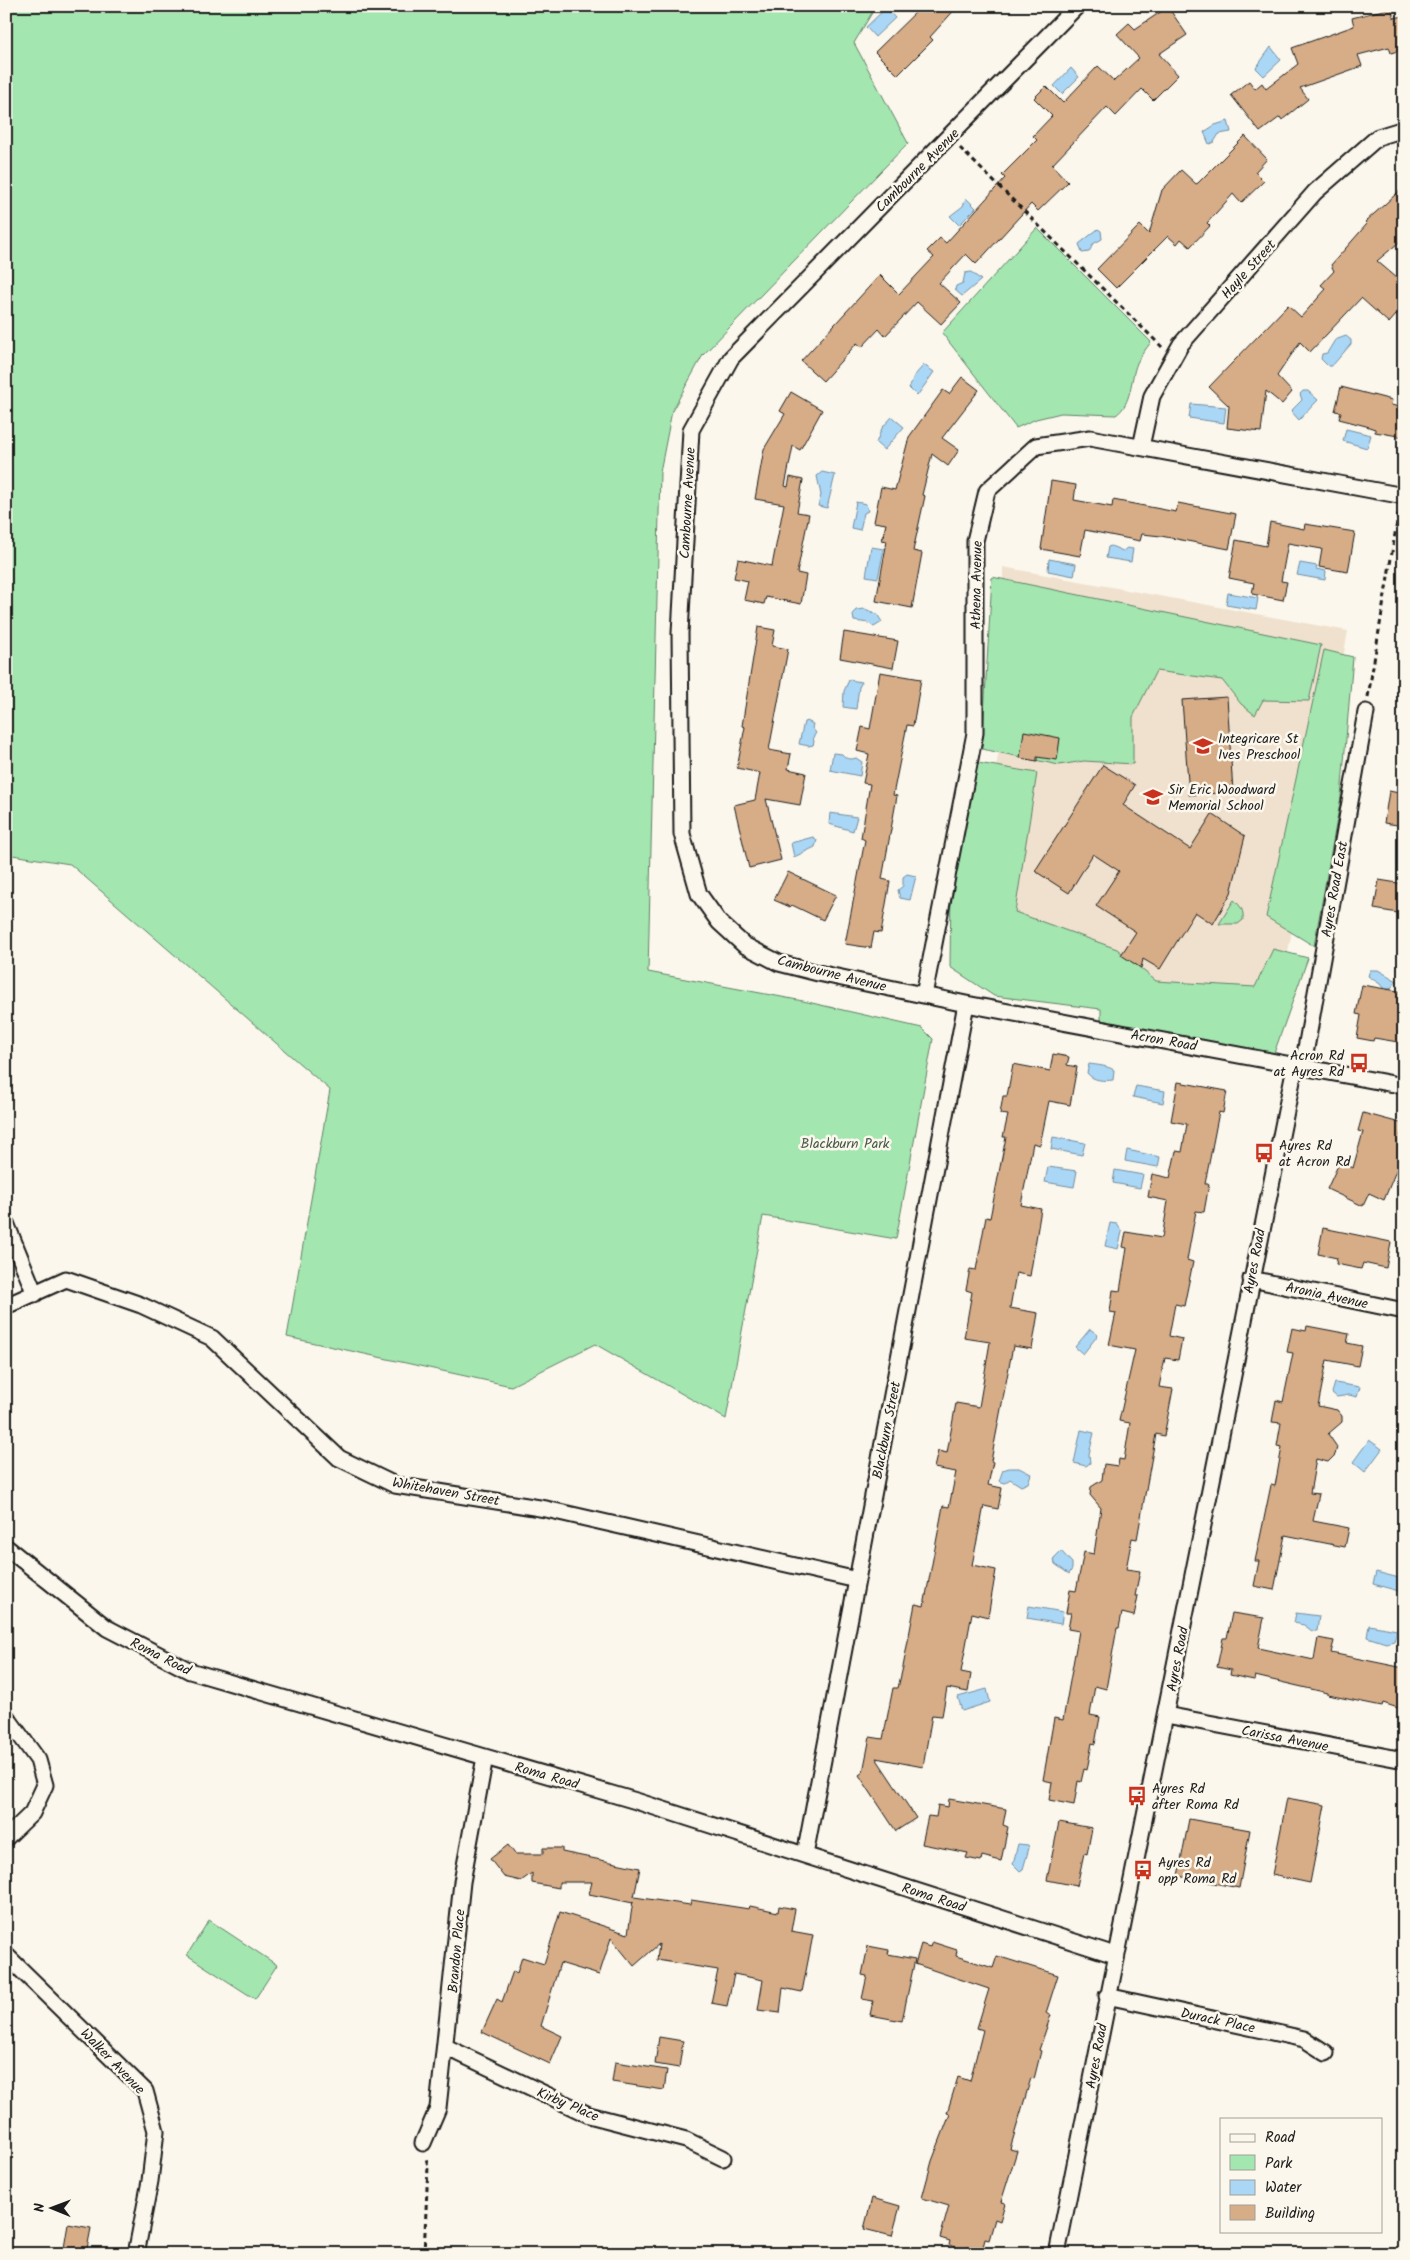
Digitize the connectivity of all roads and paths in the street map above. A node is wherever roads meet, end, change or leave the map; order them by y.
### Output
1 (1078, 6) edge
2 (1404, 129) edge
3 (949, 137) junction
4 (1173, 358) junction
5 (1141, 447) junction
6 (1402, 496) edge
7 (1366, 712) joint
8 (924, 995) junction
9 (966, 1004) junction
10 (1299, 1065) junction
11 (1404, 1086) edge
12 (6, 1223) edge
13 (1251, 1280) junction
14 (34, 1294) junction
15 (6, 1306) edge
16 (1404, 1311) edge
17 (6, 1547) edge
18 (857, 1580) junction
19 (1166, 1715) junction
20 (6, 1716) edge
21 (485, 1757) junction
22 (1404, 1760) edge
23 (6, 1838) edge
24 (805, 1855) junction
25 (1115, 1954) junction
26 (6, 1955) edge
27 (1107, 1996) junction
28 (446, 2047) junction
29 (1326, 2053) dead end
30 (423, 2143) joint
31 (723, 2158) dead end
32 (136, 2254) edge
33 (424, 2254) edge
34 (1057, 2254) edge

1 - 3 street, Cambourne Avenue
2 - 4 street, Hayle Street
3 - 4 path
3 - 8 street, Cambourne Avenue
4 - 5 street, Hayle Street
5 - 6 street, Athena Avenue
5 - 8 street, Athena Avenue
6 - 7 path
7 - 10 street, Ayres Road East
8 - 9 street, Acron Road
9 - 10 street, Acron Road
9 - 18 street, Blackburn Street
10 - 11 street, Acron Road
10 - 13 street, Ayres Road
12 - 14 street
13 - 16 street, Aronia Avenue
13 - 19 street, Ayres Road
14 - 15 street, Whitehaven Street
14 - 18 street, Whitehaven Street
17 - 21 street, Roma Road
18 - 24 street, Blackburn Street
19 - 22 street, Carissa Avenue
19 - 25 street, Ayres Road
20 - 23 street
21 - 24 street, Roma Road
21 - 28 street, Brandon Place
24 - 25 street, Roma Road
25 - 27 street, Ayres Road
26 - 32 street, Walker Avenue
27 - 29 street, Durack Place
27 - 34 street, Ayres Road
28 - 30 street, Brandon Place
28 - 31 street, Kirby Place
30 - 33 path

